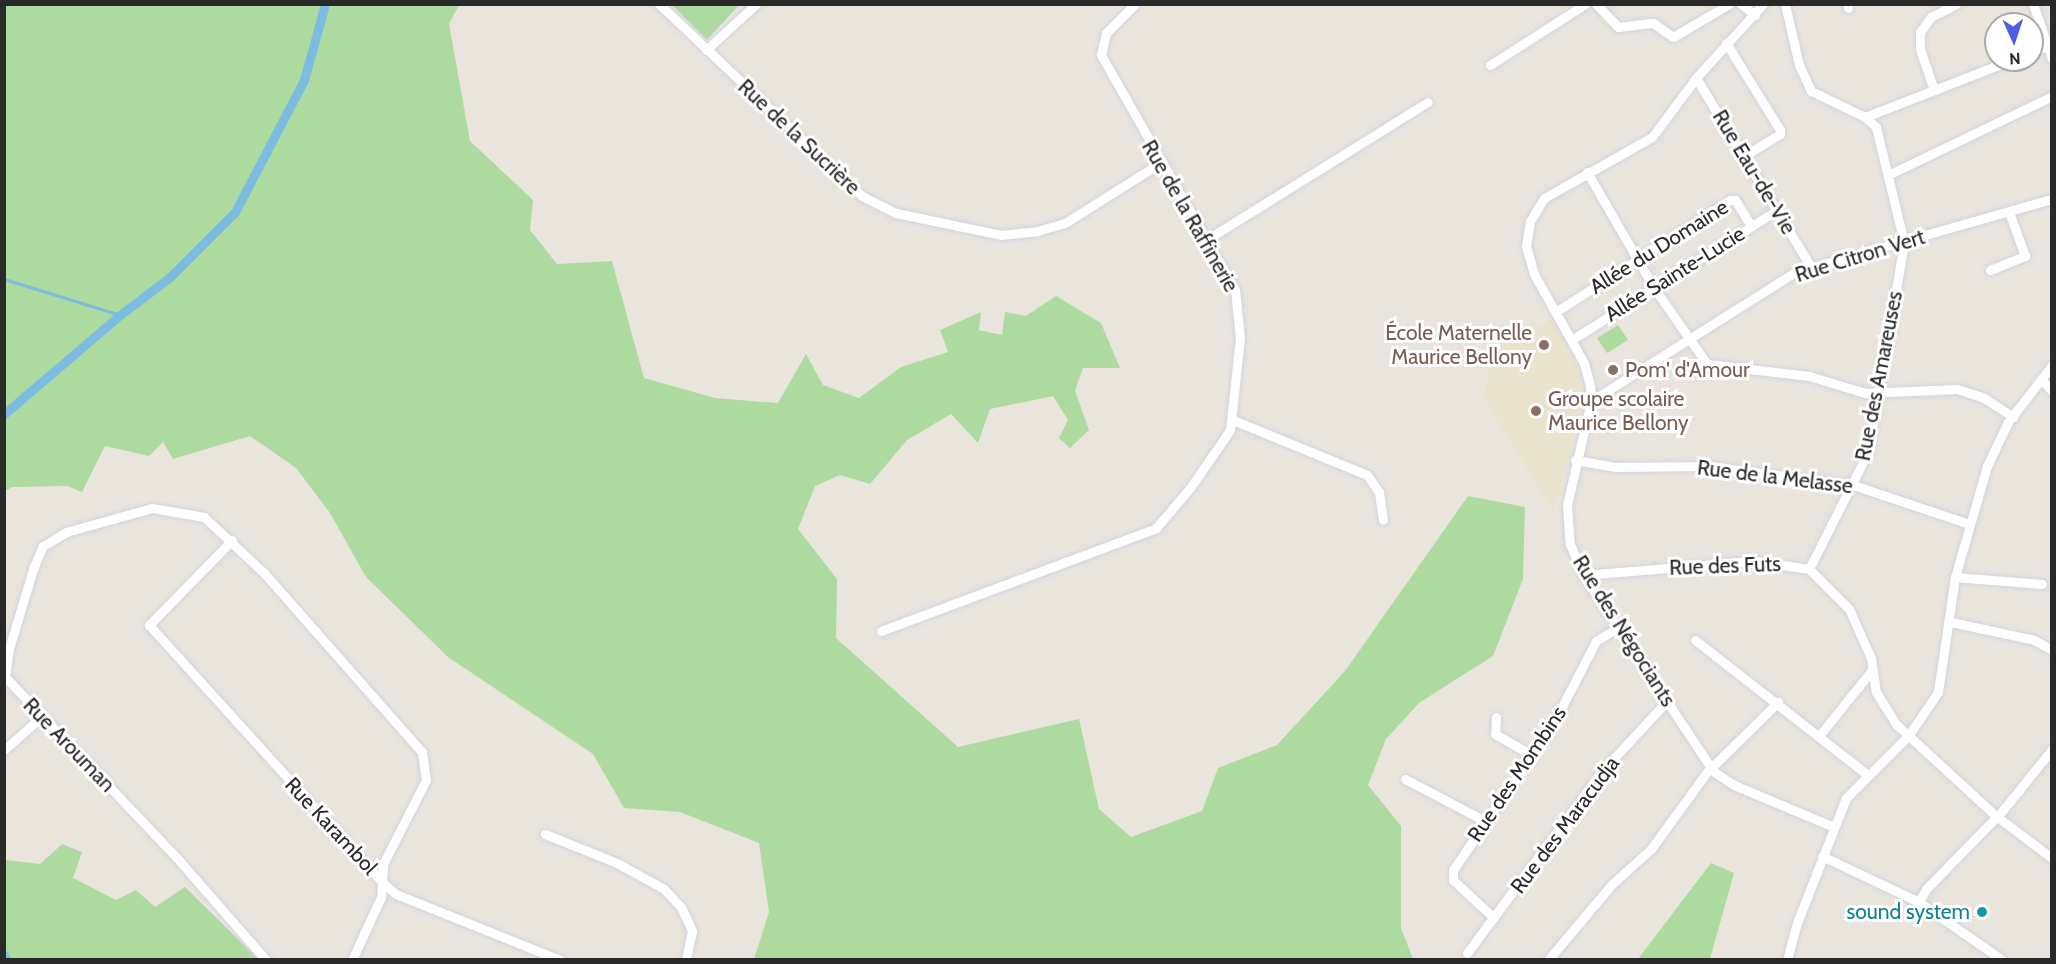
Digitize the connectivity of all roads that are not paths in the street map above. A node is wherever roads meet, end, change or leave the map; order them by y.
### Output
1 (659, 4) edge
2 (756, 4) edge
3 (1135, 4) edge
4 (1585, 4) edge
5 (1596, 4) edge
6 (1729, 4) edge
7 (1741, 4) edge
8 (1763, 4) edge
9 (1785, 4) edge
10 (1956, 4) edge
11 (2033, 4) edge
12 (1755, 15) junction
13 (1726, 43) junction
14 (2047, 46) junction
15 (2044, 47) edge
16 (706, 50) junction
17 (2052, 59) edge
18 (1490, 64) dead end
19 (1984, 71) edge
20 (1696, 78) junction
21 (1934, 90) junction
22 (2052, 96) edge
23 (1428, 102) dead end
24 (1865, 117) junction
25 (1744, 156) junction
26 (1160, 163) junction
27 (1587, 172) junction
28 (1890, 174) junction
29 (2052, 199) edge
30 (1777, 210) junction
31 (2009, 212) junction
32 (1751, 226) junction
33 (1206, 240) junction
34 (1904, 243) junction
35 (1637, 258) junction
36 (1811, 267) junction
37 (1990, 270) dead end
38 (1654, 288) junction
39 (1557, 311) junction
40 (1574, 339) junction
41 (1688, 340) junction
42 (2052, 365) edge
43 (2041, 379) junction
44 (2052, 392) edge
45 (1878, 394) junction
46 (1591, 401) junction
47 (2013, 417) junction
48 (1233, 420) junction
49 (1575, 460) junction
50 (1853, 485) junction
51 (1383, 520) dead end
52 (1969, 524) junction
53 (232, 540) junction
54 (1809, 569) junction
55 (1583, 575) junction
56 (1955, 578) junction
57 (2042, 584) dead end
58 (1951, 622) junction
59 (1618, 627) junction
60 (881, 631) dead end
61 (1695, 640) dead end
62 (2052, 650) edge
63 (1870, 671) junction
64 (1667, 701) junction
65 (1778, 702) junction
66 (42, 716) junction
67 (1496, 717) dead end
68 (1819, 736) junction
69 (1908, 736) junction
70 (2052, 749) edge
71 (4, 750) edge
72 (1530, 754) junction
73 (1711, 768) junction
74 (1868, 775) junction
75 (1405, 779) dead end
76 (1996, 816) junction
77 (1485, 821) junction
78 (1834, 827) junction
79 (545, 834) dead end
80 (1822, 856) junction
81 (2052, 858) edge
82 (384, 884) junction
83 (1919, 902) junction
84 (1494, 918) junction
85 (1467, 953) dead end
86 (266, 960) edge
87 (352, 960) edge
88 (560, 960) edge
89 (686, 960) edge
90 (1548, 960) edge
91 (1787, 960) edge
92 (2002, 960) edge

1 - 16 street, Rue de la Sucrière
2 - 16 street
3 - 26 street, Rue de la Raffinerie
4 - 18 street
5 - 6 street
7 - 12 street
8 - 12 street, Rue des Négociants
9 - 24 street
10 - 21 street
11 - 14 street
12 - 13 street, Rue des Négociants
13 - 20 street, Rue des Négociants
13 - 25 street
14 - 15 street
14 - 17 street
16 - 26 street, Rue de la Sucrière
19 - 21 street
20 - 25 street, Rue Eau-de-Vie
20 - 27 street, Rue des Négociants
21 - 24 street
22 - 28 street
23 - 33 street
24 - 28 street
25 - 30 street, Rue Eau-de-Vie
26 - 33 street, Rue de la Raffinerie
27 - 35 street
27 - 39 street, Rue des Négociants
28 - 34 street
29 - 31 street, Rue Citron Vert
30 - 32 street, Allée Sainte-Lucie
30 - 36 street, Rue Eau-de-Vie
31 - 34 street, Rue Citron Vert
31 - 37 street
32 - 35 street, Allée du Domaine
32 - 38 street, Allée Sainte-Lucie
33 - 48 street, Rue de la Raffinerie
34 - 36 street, Rue Citron Vert
34 - 45 street, Rue des Amareuses
35 - 38 street
35 - 39 street, Allée du Domaine
36 - 41 street, Rue Citron Vert
38 - 40 street, Allée Sainte-Lucie
38 - 41 street
39 - 40 street, Rue des Négociants
40 - 46 street, Rue des Négociants
41 - 45 street
41 - 46 street, Rue Citron Vert
42 - 43 street
43 - 44 street
43 - 47 street
45 - 47 street
45 - 50 street, Rue des Amareuses
46 - 49 street, Rue des Négociants
47 - 52 street
48 - 51 street
48 - 60 street, Rue de la Raffinerie
49 - 50 street, Rue de la Melasse
49 - 55 street, Rue des Négociants
50 - 52 street, Rue de la Melasse
50 - 54 street, Rue des Amareuses
52 - 56 street
53 - 66 street, Rue Arouman
53 - 82 street
53 - 82 street, Rue Karambol
54 - 55 street, Rue des Futs
54 - 63 street, Rue des Futs
55 - 59 street, Rue des Négociants
56 - 57 street
56 - 58 street
58 - 62 street
58 - 69 street
59 - 64 street, Rue des Négociants
59 - 72 street, Rue des Mombins
61 - 65 street
63 - 68 street
63 - 69 street, Rue des Futs
64 - 73 street, Rue des Négociants
64 - 84 street, Rue des Maracudja
65 - 68 street
65 - 73 street
66 - 71 street
66 - 86 street, Rue Arouman
67 - 72 street
68 - 74 street
69 - 74 street
69 - 76 street, Rue des Futs
70 - 76 street
72 - 77 street, Rue des Mombins
73 - 78 street, Rue des Négociants
73 - 90 street
74 - 78 street
75 - 77 street
76 - 81 street, Rue des Futs
76 - 83 street
77 - 84 street, Rue des Mombins
78 - 80 street
79 - 89 street
80 - 83 street
80 - 91 street
82 - 87 street
82 - 88 street, Rue Karambol
83 - 92 street
84 - 85 street, Rue des Maracudja

